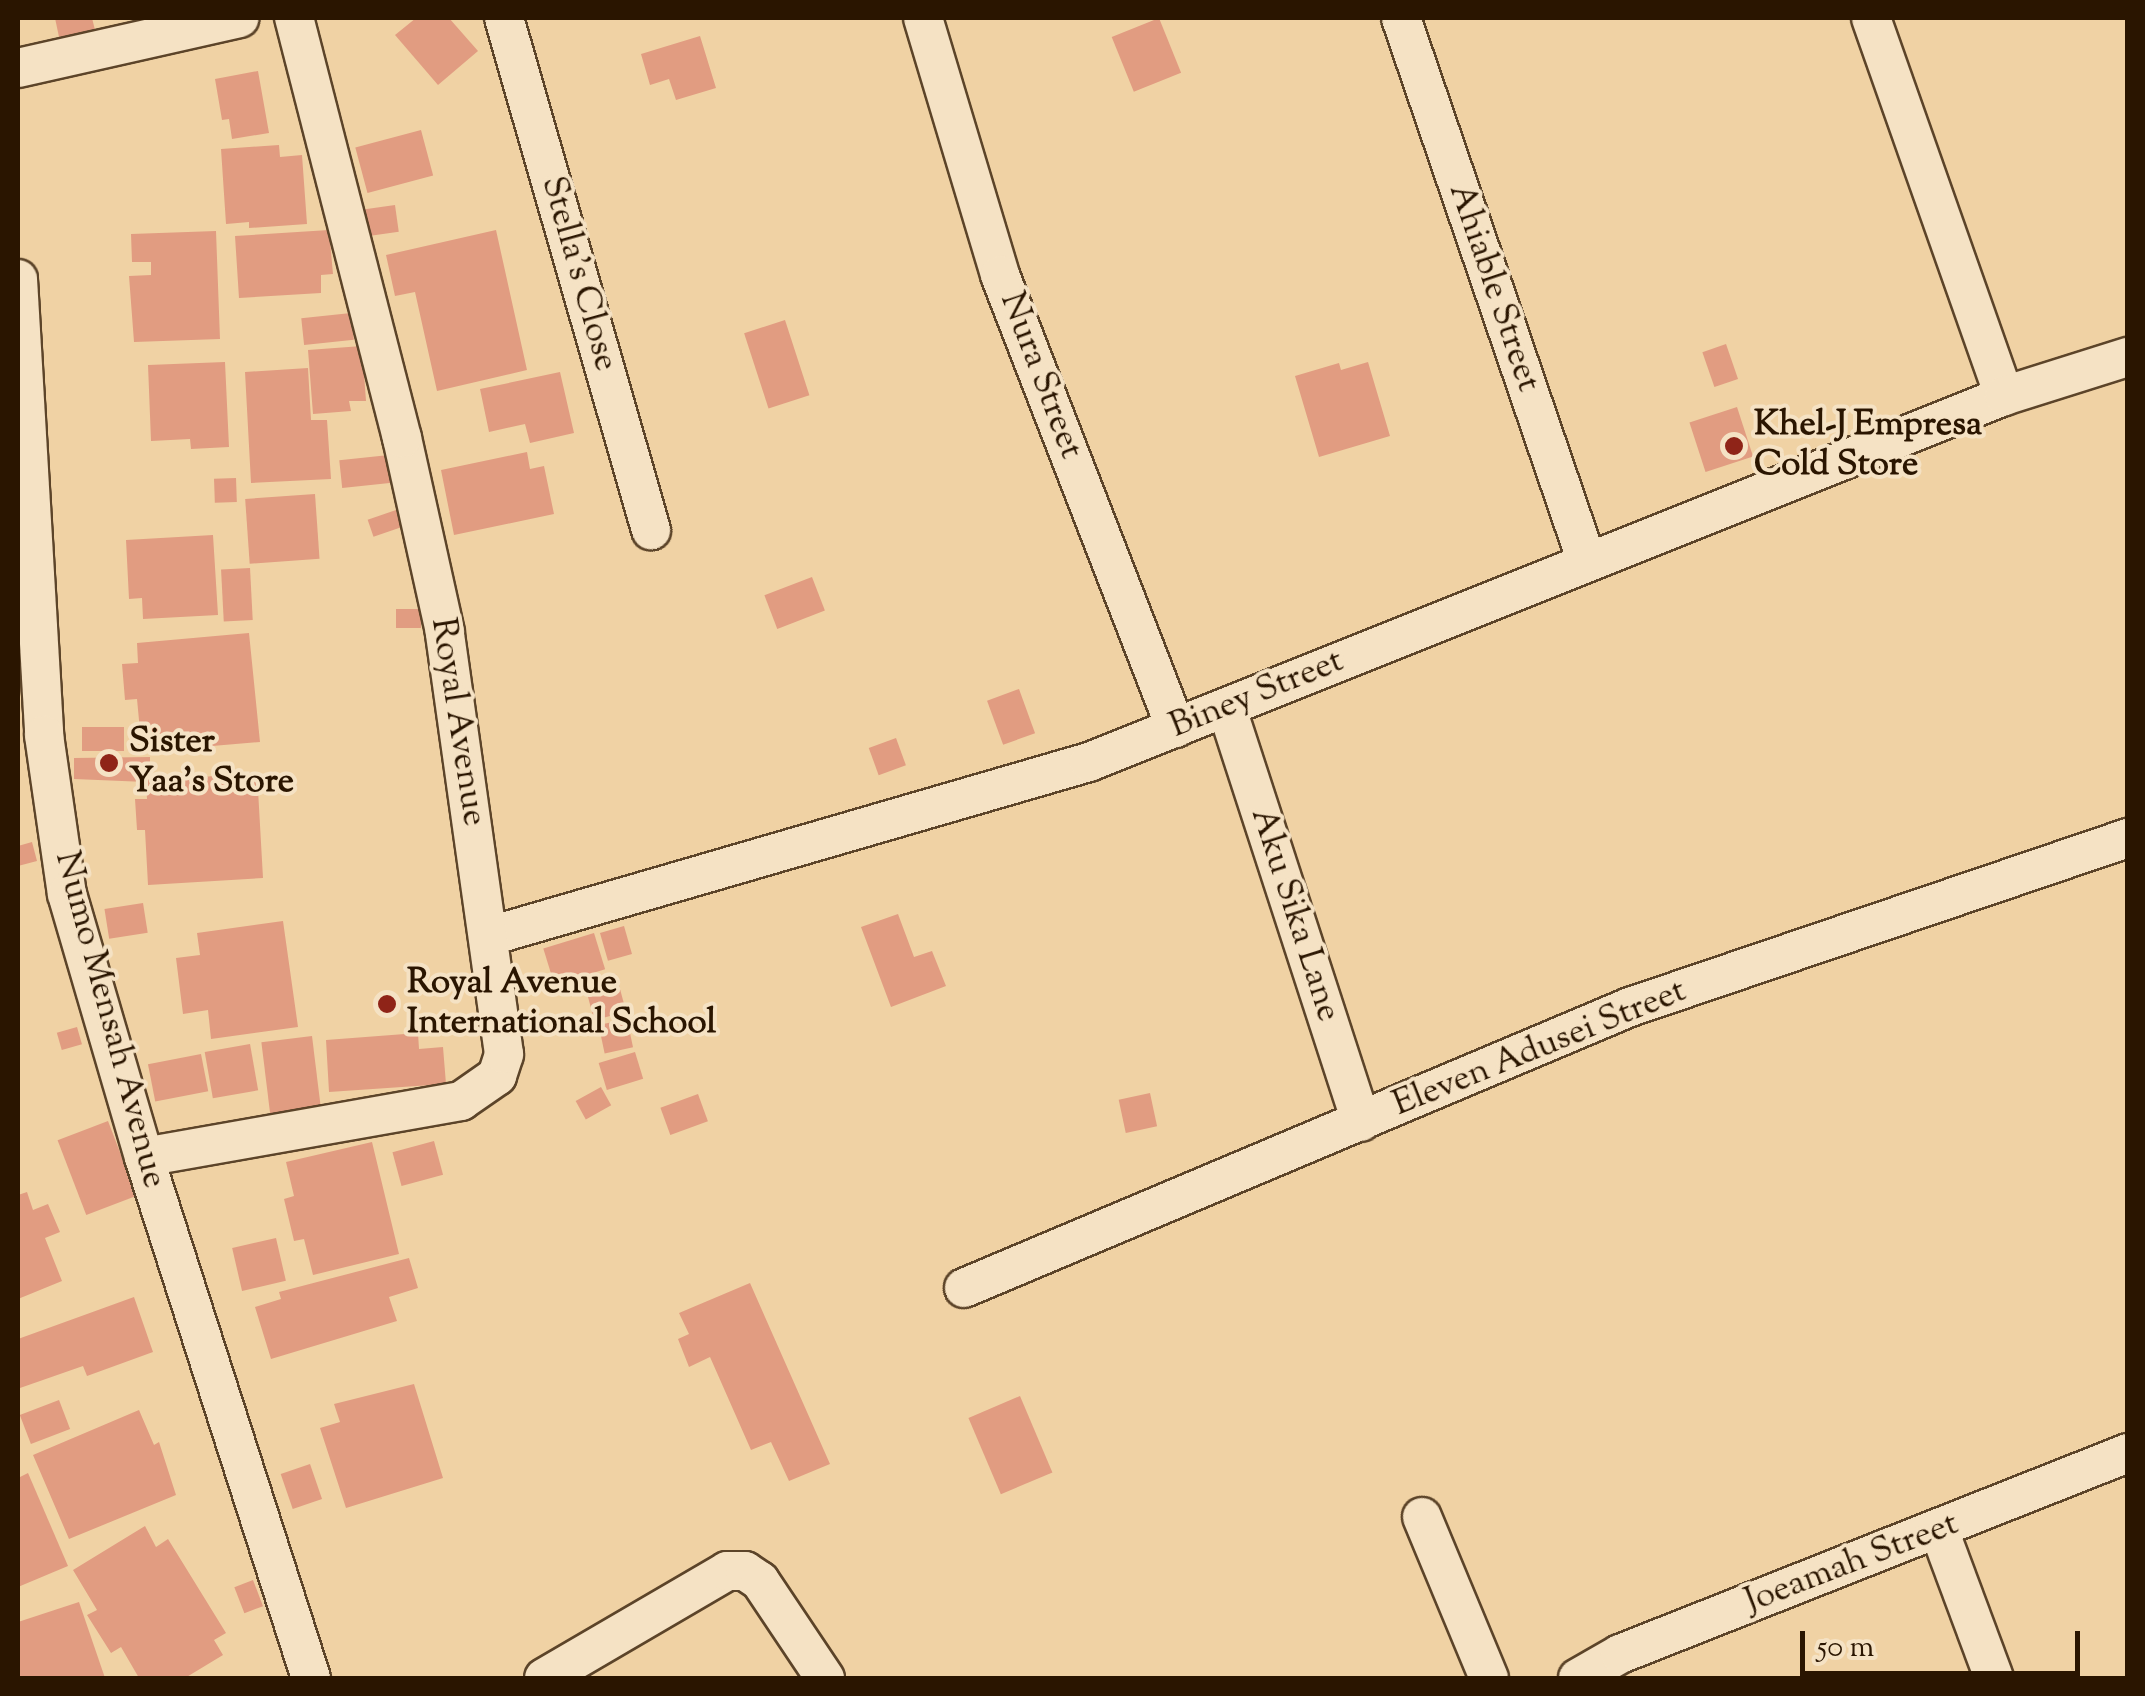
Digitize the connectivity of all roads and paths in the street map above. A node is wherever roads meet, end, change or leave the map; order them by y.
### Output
1 (239, 18) edge
2 (294, 18) edge
3 (504, 18) edge
4 (923, 18) edge
5 (1401, 18) edge
6 (1871, 18) edge
7 (18, 68) edge
8 (18, 279) edge
9 (2128, 356) edge
10 (22, 383) edge
11 (2004, 396) junction
12 (651, 530) dead end
13 (1586, 559) junction
14 (1227, 709) junction
15 (1176, 728) junction
16 (31, 736) edge
17 (2128, 838) edge
18 (490, 936) junction
19 (1361, 1122) junction
20 (144, 1157) junction
21 (964, 1288) dead end
22 (2128, 1453) edge
23 (1422, 1517) dead end
24 (1938, 1530) junction
25 (312, 1678) edge
26 (544, 1678) edge
27 (824, 1678) edge
28 (1489, 1678) edge
29 (1578, 1678) edge
30 (1994, 1678) edge

1 - 7 street
2 - 18 street, Royal Avenue
3 - 12 street, Stella's Close
4 - 15 street, Nura Street
5 - 13 street, Ahiable Street
6 - 11 street
8 - 10 street, Numo Mensah Avenue
9 - 11 street, Biney Street
10 - 16 street, Numo Mensah Avenue
11 - 13 street, Biney Street
13 - 14 street, Biney Street
14 - 15 street, Biney Street
14 - 19 street, Aku Sika Lane
15 - 18 street, Biney Street
16 - 20 street, Numo Mensah Avenue
17 - 19 street, Eleven Adusei Street
18 - 20 street, Royal Avenue
19 - 21 street, Eleven Adusei Street
20 - 25 street, Numo Mensah Avenue
22 - 24 street, Joeamah Street
23 - 28 street
24 - 29 street, Joeamah Street
24 - 30 street
26 - 27 street

